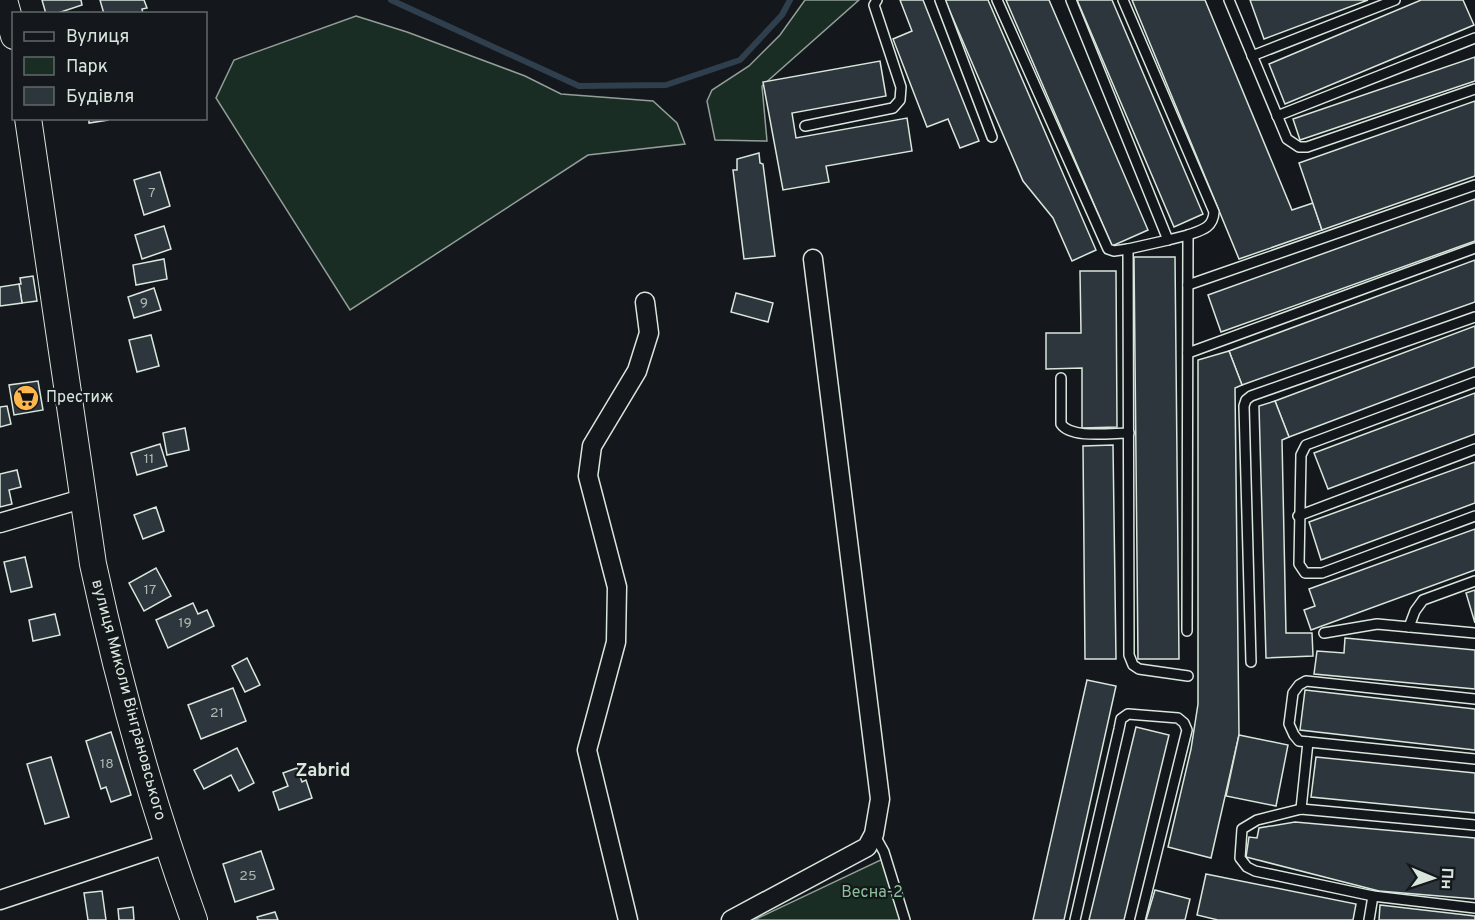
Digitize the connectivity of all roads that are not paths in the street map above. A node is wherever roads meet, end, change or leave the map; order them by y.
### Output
1 (4, 0) edge
2 (877, 0) edge
3 (940, 0) edge
4 (997, 0) edge
5 (1071, 0) edge
6 (1123, 0) edge
7 (1229, 0) edge
8 (1395, 0) edge
9 (12, 29) edge
10 (1475, 38) edge
11 (1252, 56) junction
12 (1475, 89) edge
13 (1277, 116) junction
14 (28, 120) edge
15 (805, 126) dead end
16 (992, 137) dead end
17 (1475, 185) edge
18 (1188, 235) junction
19 (1168, 240) junction
20 (1475, 248) edge
21 (1128, 249) junction
22 (813, 259) dead end
23 (1188, 285) junction
24 (645, 302) dead end
25 (1475, 317) edge
26 (1188, 353) junction
27 (1061, 378) dead end
28 (1475, 382) edge
29 (1129, 433) junction
30 (1475, 449) edge
31 (85, 498) junction
32 (1299, 516) junction
33 (1475, 516) edge
34 (0, 523) edge
35 (1475, 581) edge
36 (1409, 627) junction
37 (1187, 631) dead end
38 (1324, 633) dead end
39 (1475, 633) edge
40 (1251, 662) dead end
41 (1188, 676) dead end
42 (1475, 699) edge
43 (1308, 742) junction
44 (1475, 759) edge
45 (1301, 809) junction
46 (1475, 825) edge
47 (874, 834) junction
48 (167, 844) junction
49 (1373, 896) junction
50 (0, 900) edge
51 (1475, 908) edge
52 (734, 919) edge
53 (194, 920) edge
54 (628, 920) edge
55 (905, 920) edge
56 (1075, 920) edge
57 (1140, 920) edge
58 (1369, 920) edge

1 - 9 main road
2 - 15 lane
3 - 16 lane
4 - 21 lane
5 - 19 lane
6 - 18 lane
7 - 11 lane
8 - 11 lane
10 - 13 lane
11 - 13 lane
12 - 13 lane
14 - 31 main road, вулиця Миколи Вінграновського
17 - 23 lane
18 - 19 lane
18 - 23 lane
19 - 21 lane
20 - 26 lane
21 - 29 lane
22 - 47 street
23 - 26 lane
24 - 54 street
25 - 40 lane
26 - 37 lane
27 - 29 lane
28 - 32 lane
29 - 41 lane
30 - 32 lane
31 - 34 street
31 - 48 main road, вулиця Миколи Вінграновського
32 - 33 lane
35 - 36 lane
36 - 38 lane
36 - 39 lane
42 - 43 lane
43 - 44 lane
43 - 45 lane
45 - 46 lane
45 - 49 lane
47 - 52 street
47 - 55 lane
48 - 50 street
48 - 53 main road, вулиця Миколи Вінграновського
49 - 51 lane
49 - 58 lane
56 - 57 lane

